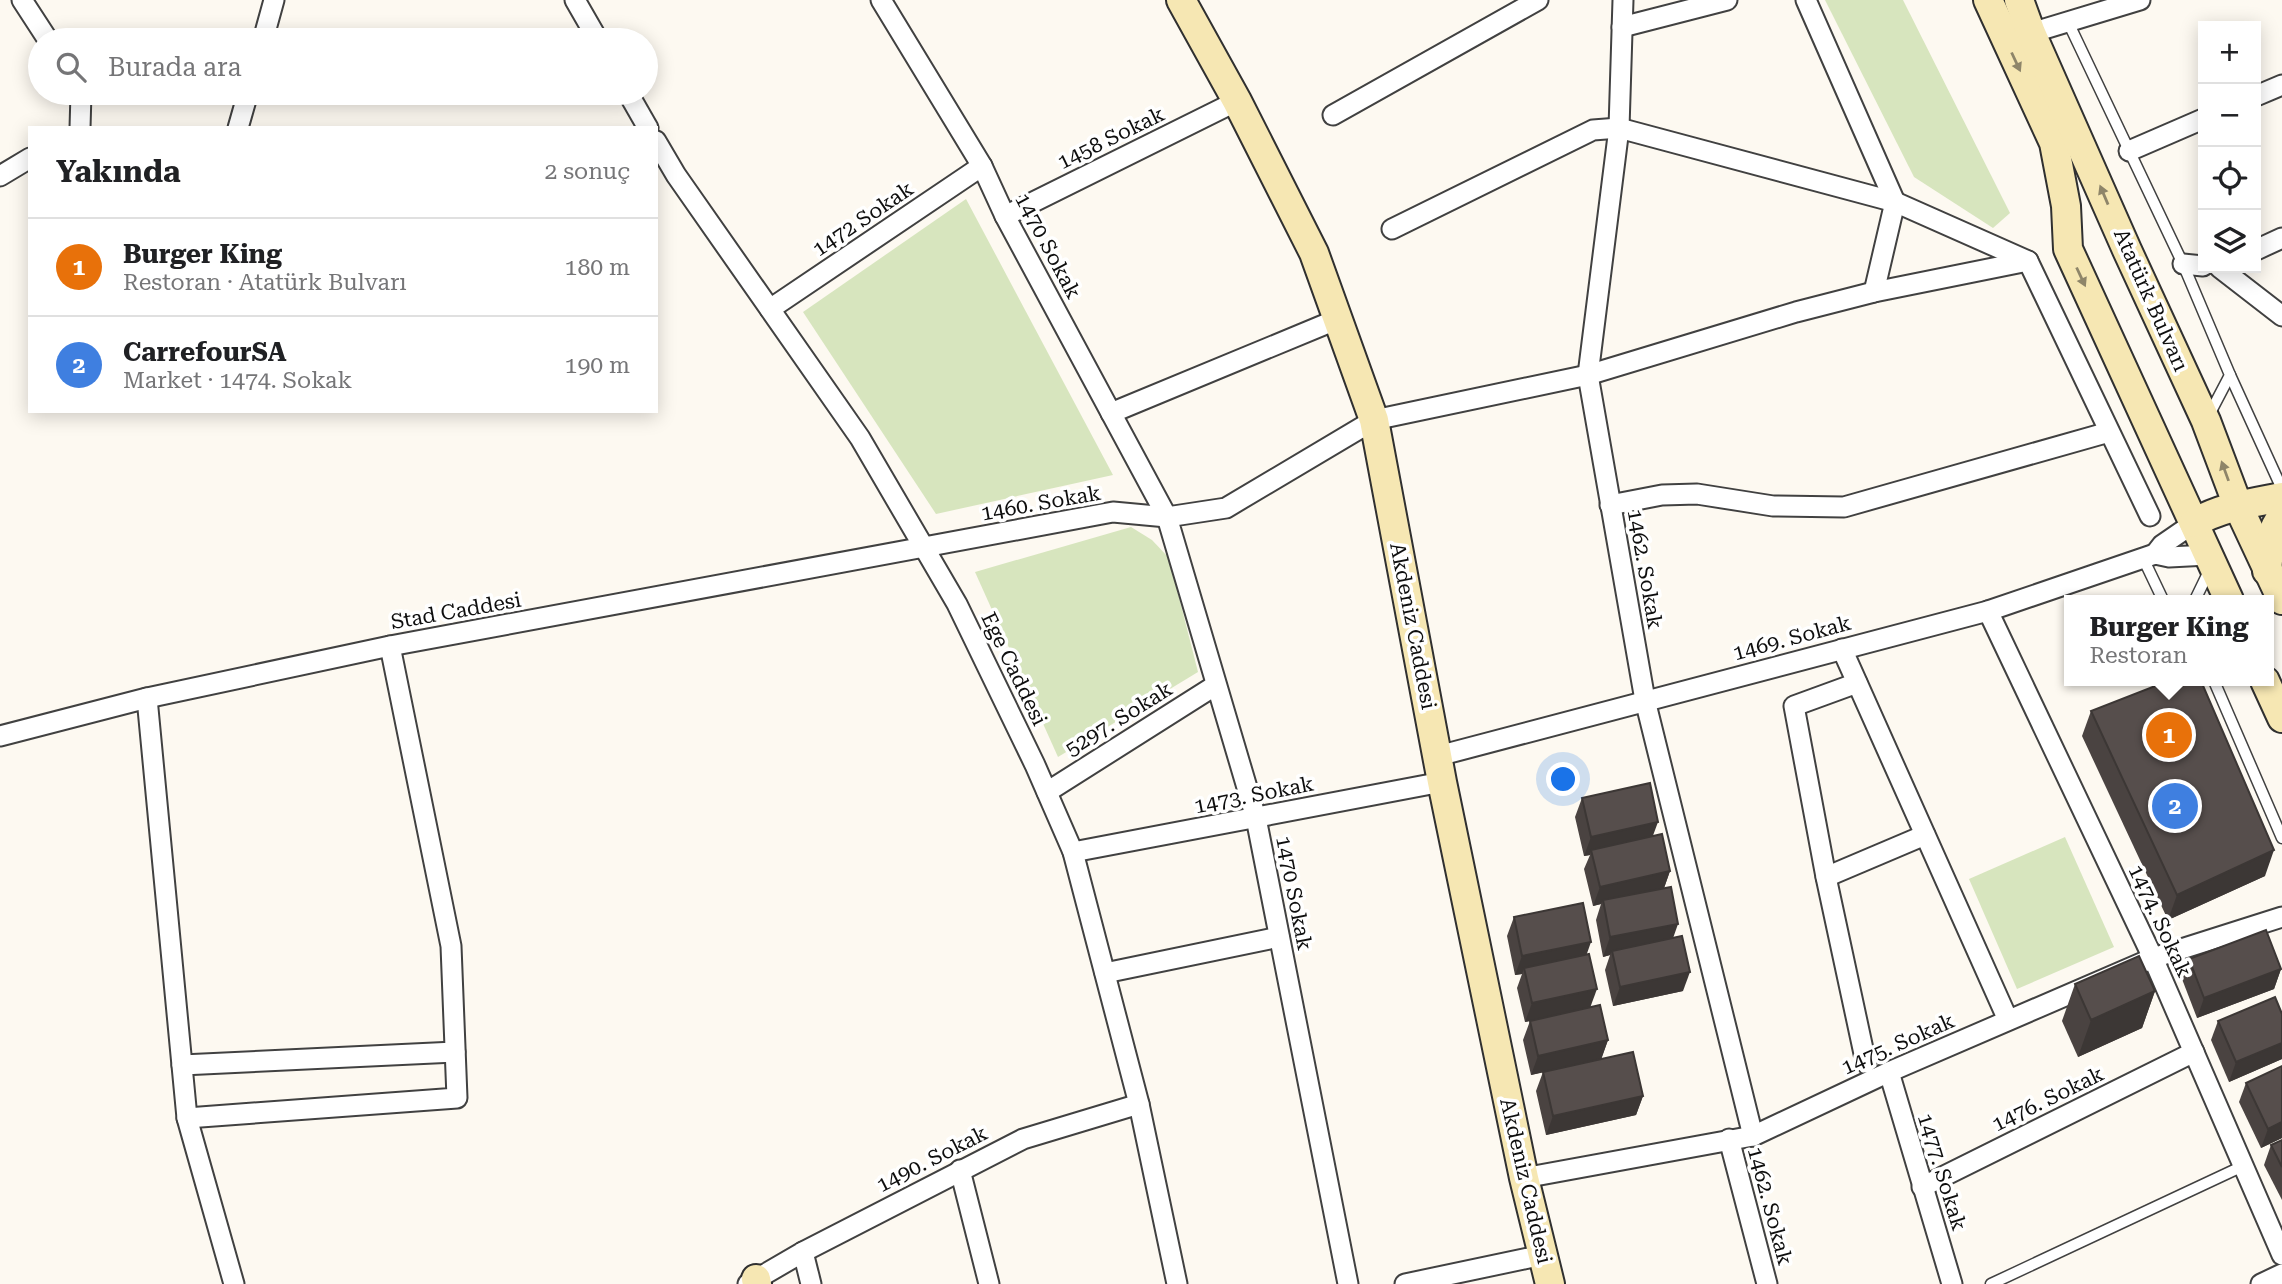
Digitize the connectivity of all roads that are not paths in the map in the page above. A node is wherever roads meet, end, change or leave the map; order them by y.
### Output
1 (22, 0) edge
2 (274, 0) edge
3 (575, 0) edge
4 (881, 0) edge
5 (1181, 0) edge
6 (1538, 0) edge
7 (1623, 0) edge
8 (1727, 0) edge
9 (1805, 0) edge
10 (1988, 0) edge
11 (2019, 0) edge
12 (2140, 0) edge
13 (2068, 22) junction
14 (1622, 27) junction
15 (40, 28) edge
16 (266, 28) edge
17 (591, 28) edge
18 (2031, 33) junction
19 (2282, 85) edge
20 (2261, 94) edge
21 (1237, 101) junction
22 (81, 105) edge
23 (245, 105) edge
24 (635, 105) edge
25 (1333, 114) dead end
26 (2198, 121) edge
27 (80, 126) edge
28 (239, 126) edge
29 (647, 126) edge
30 (1619, 128) junction
31 (658, 144) edge
32 (2129, 151) junction
33 (28, 159) edge
34 (982, 166) junction
35 (0, 177) edge
36 (1895, 202) junction
37 (1005, 216) junction
38 (1392, 229) dead end
39 (2282, 238) edge
40 (2261, 248) edge
41 (2028, 261) junction
42 (2193, 265) edge
43 (2226, 273) edge
44 (1874, 292) junction
45 (770, 309) junction
46 (2282, 316) edge
47 (1338, 319) junction
48 (2230, 375) junction
49 (1588, 376) junction
50 (1111, 413) junction
51 (1374, 420) junction
52 (2206, 421) junction
53 (2109, 432) junction
54 (2282, 488) edge
55 (2282, 497) edge
56 (1610, 505) junction
57 (2238, 506) junction
58 (2150, 516) dead end
59 (1167, 517) junction
60 (2282, 517) edge
61 (2194, 523) junction
62 (924, 548) junction
63 (2149, 556) junction
64 (2210, 560) junction
65 (2267, 571) junction
66 (2161, 595) edge
67 (2197, 595) edge
68 (2227, 595) edge
69 (2282, 600) edge
70 (1988, 611) junction
71 (390, 646) junction
72 (1842, 649) junction
73 (1857, 683) junction
74 (1216, 685) junction
75 (2216, 686) edge
76 (2267, 686) edge
77 (147, 698) junction
78 (1645, 700) junction
79 (2282, 718) edge
80 (0, 736) edge
81 (1440, 769) junction
82 (1047, 792) junction
83 (1256, 818) junction
84 (1925, 835) junction
85 (2282, 838) edge
86 (1073, 852) junction
87 (1826, 877) junction
88 (2282, 917) edge
89 (1279, 937) junction
90 (2152, 958) junction
91 (1105, 973) junction
92 (2008, 1020) junction
93 (455, 1052) junction
94 (2194, 1052) junction
95 (1866, 1063) dead end
96 (182, 1065) junction
97 (1889, 1072) junction
98 (1139, 1104) junction
99 (187, 1118) junction
100 (1753, 1136) junction
101 (1729, 1139) junction
102 (2243, 1166) junction
103 (960, 1170) junction
104 (1524, 1178) junction
105 (1922, 1187) junction
106 (803, 1252) junction
107 (1543, 1255) junction
108 (2282, 1255) edge
109 (2282, 1274) edge
110 (754, 1282) edge
111 (234, 1284) edge
112 (811, 1284) edge
113 (989, 1284) edge
114 (1177, 1284) edge
115 (1348, 1284) edge
116 (1405, 1284) edge
117 (1550, 1284) edge
118 (1767, 1284) edge
119 (1952, 1284) edge
120 (1991, 1284) edge
121 (2261, 1284) edge

1 - 15 street
2 - 16 street
3 - 17 street
4 - 34 street, 1470 Sokak
5 - 21 street, Akdeniz Caddesi
6 - 25 street
7 - 14 street, 1462. Sokak
8 - 14 street
9 - 36 street
10 -> 61 street
11 - 18 street, Atatürk Bulvarı
12 - 13 street
13 - 18 street
13 - 32 lane
14 - 30 street, 1462. Sokak
52 -> 18 street, Atatürk Bulvarı
19 - 20 street
21 - 37 street, 1458 Sokak
21 - 47 street, Akdeniz Caddesi
22 - 27 street
23 - 28 street
24 - 29 street
26 - 32 street
30 - 36 street
30 - 38 street
30 - 49 street, 1462. Sokak
31 - 45 street, Ege Caddesi
32 - 42 lane
33 - 35 street
34 - 37 street, 1470 Sokak
34 - 45 street, 1472 Sokak
36 - 41 street
36 - 44 street
37 - 50 street, 1470 Sokak
39 - 40 street
41 - 44 street
41 - 53 street
42 - 48 lane
43 - 46 street
44 - 49 street
45 - 62 street, Ege Caddesi
47 - 50 street
47 - 51 street, Akdeniz Caddesi
48 - 52 lane
48 - 54 lane
49 - 51 street
49 - 56 street, 1462. Sokak
50 - 59 street, 1470 Sokak
51 - 59 street
51 - 81 street, Akdeniz Caddesi
57 -> 52 street, Atatürk Bulvarı
53 - 56 street
53 - 58 street
55 - 57 street
56 - 78 street, 1462. Sokak
57 - 61 street
57 - 65 street, Atatürk Bulvarı
59 - 62 street, 1460. Sokak
59 - 74 street, 1470 Sokak
60 - 65 street
61 - 63 street, 1469. Sokak
61 - 64 street
62 - 71 street, Stad Caddesi
62 - 82 street, Ege Caddesi
63 - 64 street, 1469. Sokak
63 - 66 lane
63 - 70 street, 1469. Sokak
64 - 67 lane
64 - 68 street
65 - 69 street, Atatürk Bulvarı
70 - 72 street, 1469. Sokak
70 - 90 street, 1474. Sokak
71 - 77 street, Stad Caddesi
71 - 93 street
72 - 73 street
72 - 78 street, 1469. Sokak
73 - 84 street
73 - 87 street
74 - 82 street, 5297. Sokak
74 - 83 street, 1470 Sokak
75 - 85 lane
76 - 79 street
77 - 80 street, Stad Caddesi
77 - 96 street
78 - 81 street, 1469. Sokak
78 - 100 street, 1462. Sokak
81 - 83 street, 1473. Sokak
81 - 104 street, Akdeniz Caddesi
82 - 86 street, Ege Caddesi
83 - 86 street, 1473. Sokak
83 - 89 street, 1470 Sokak
84 - 87 street
84 - 92 street
86 - 91 street, Ege Caddesi
87 - 95 street
88 - 90 street, 1475. Sokak
89 - 91 street
89 - 115 street, 1470 Sokak
90 - 92 street, 1475. Sokak
90 - 94 street, 1474. Sokak
91 - 98 street, Ege Caddesi
92 - 97 street, 1475. Sokak
93 - 96 street
93 - 99 street
94 - 102 street, 1474. Sokak
94 - 105 street, 1476. Sokak
96 - 99 street
97 - 100 street, 1475. Sokak
97 - 105 street, 1477. Sokak
98 - 103 street, 1490. Sokak
98 - 114 street, Ege Caddesi
99 - 111 street
100 - 101 street, 1475. Sokak
101 - 104 street, 1475. Sokak
101 - 118 street, 1462. Sokak
102 - 108 street, 1474. Sokak
102 - 120 lane
103 - 106 street, 1490. Sokak
103 - 113 street
104 - 107 street, Akdeniz Caddesi
105 - 119 street, 1477. Sokak
106 - 110 street, 1490. Sokak
106 - 112 street
107 - 116 street
107 - 117 street, Akdeniz Caddesi
109 - 121 street

